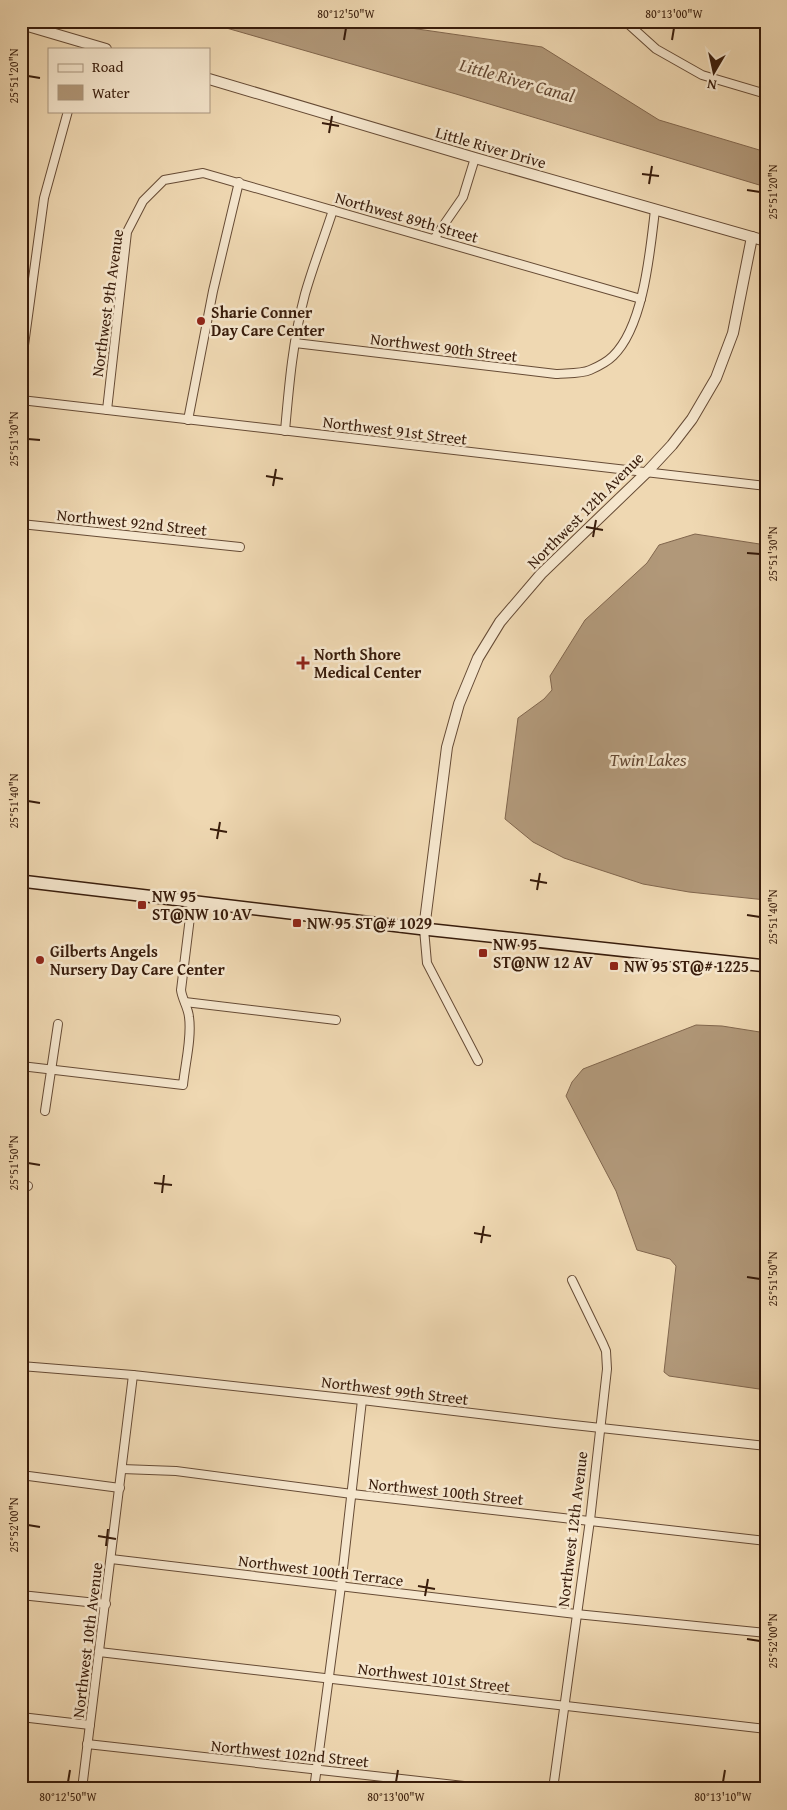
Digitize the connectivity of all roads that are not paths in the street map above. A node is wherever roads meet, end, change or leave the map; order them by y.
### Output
1 (625, 21) edge
2 (21, 24) edge
3 (86, 46) edge
4 (99, 48) edge
5 (210, 79) edge
6 (766, 94) edge
7 (68, 112) edge
8 (475, 158) junction
9 (164, 180) joint
10 (239, 182) junction
11 (333, 210) junction
12 (655, 210) junction
13 (752, 237) junction
14 (434, 239) junction
15 (766, 242) edge
16 (641, 299) junction
17 (295, 343) junction
18 (21, 367) edge
19 (21, 400) edge
20 (106, 410) junction
21 (188, 420) junction
22 (286, 431) junction
23 (646, 473) junction
24 (766, 486) edge
25 (21, 524) edge
26 (240, 547) dead end
27 (21, 881) edge
28 (192, 901) junction
29 (424, 930) junction
30 (766, 966) edge
31 (185, 1002) junction
32 (336, 1020) dead end
33 (58, 1024) dead end
34 (478, 1061) dead end
35 (21, 1066) edge
36 (51, 1069) junction
37 (45, 1111) dead end
38 (572, 1280) dead end
39 (21, 1366) edge
40 (133, 1375) junction
41 (362, 1400) junction
42 (600, 1427) junction
43 (766, 1446) edge
44 (122, 1469) junction
45 (21, 1474) edge
46 (120, 1488) junction
47 (352, 1494) junction
48 (590, 1520) junction
49 (766, 1541) edge
50 (111, 1559) junction
51 (341, 1586) junction
52 (21, 1595) edge
53 (106, 1604) junction
54 (576, 1614) junction
55 (766, 1633) edge
56 (100, 1652) junction
57 (330, 1679) junction
58 (563, 1706) junction
59 (21, 1717) edge
60 (90, 1725) junction
61 (766, 1729) edge
62 (87, 1744) junction
63 (316, 1770) junction
64 (82, 1789) edge
65 (314, 1789) edge
66 (491, 1789) edge
67 (553, 1789) edge

1 - 6 street
2 - 3 street
3 - 4 street
5 - 8 street, Little River Drive
7 - 18 street
8 - 12 street, Little River Drive
8 - 14 street
9 - 10 street, Northwest 89th Street
9 - 20 street, Northwest 9th Avenue
10 - 11 street, Northwest 89th Street
10 - 21 street
11 - 14 street, Northwest 89th Street
11 - 17 street
12 - 13 street, Little River Drive
12 - 16 street
13 - 15 street, Little River Drive
13 - 23 street, Northwest 12th Avenue
14 - 16 street, Northwest 89th Street
16 - 17 street, Northwest 90th Street
17 - 22 street
19 - 20 street, Northwest 91st Street
20 - 21 street, Northwest 91st Street
21 - 22 street, Northwest 91st Street
22 - 23 street, Northwest 91st Street
23 - 24 street, Northwest 91st Street
23 - 29 street, Northwest 12th Avenue
25 - 26 street, Northwest 92nd Street
27 - 28 main road
28 - 29 main road
28 - 31 street
29 - 30 main road
29 - 34 street, Northwest 12th Avenue
31 - 32 street
31 - 36 street
33 - 36 street
35 - 36 street
36 - 37 street
38 - 42 street, Northwest 12th Avenue
39 - 40 street, Northwest 99th Street
40 - 41 street, Northwest 99th Street
40 - 44 street, Northwest 10th Avenue
41 - 42 street, Northwest 99th Street
41 - 47 street
42 - 43 street, Northwest 99th Street
42 - 48 street, Northwest 12th Avenue
44 - 46 street, Northwest 10th Avenue
44 - 47 street, Northwest 100th Street
45 - 46 street
46 - 50 street, Northwest 10th Avenue
47 - 48 street, Northwest 100th Street
47 - 51 street
48 - 49 street, Northwest 100th Street
48 - 54 street, Northwest 12th Avenue
50 - 51 street, Northwest 100th Terrace
50 - 53 street, Northwest 10th Avenue
51 - 54 street, Northwest 100th Terrace
51 - 57 street
52 - 53 street
53 - 56 street, Northwest 10th Avenue
54 - 55 street, Northwest 100th Terrace
54 - 58 street, Northwest 12th Avenue
56 - 57 street, Northwest 101st Street
56 - 60 street, Northwest 10th Avenue
57 - 58 street, Northwest 101st Street
57 - 63 street
58 - 61 street, Northwest 101st Street
58 - 67 street, Northwest 12th Avenue
59 - 60 street
60 - 62 street, Northwest 10th Avenue
62 - 63 street, Northwest 102nd Street
62 - 64 street, Northwest 10th Avenue
63 - 65 street
63 - 66 street, Northwest 102nd Street

